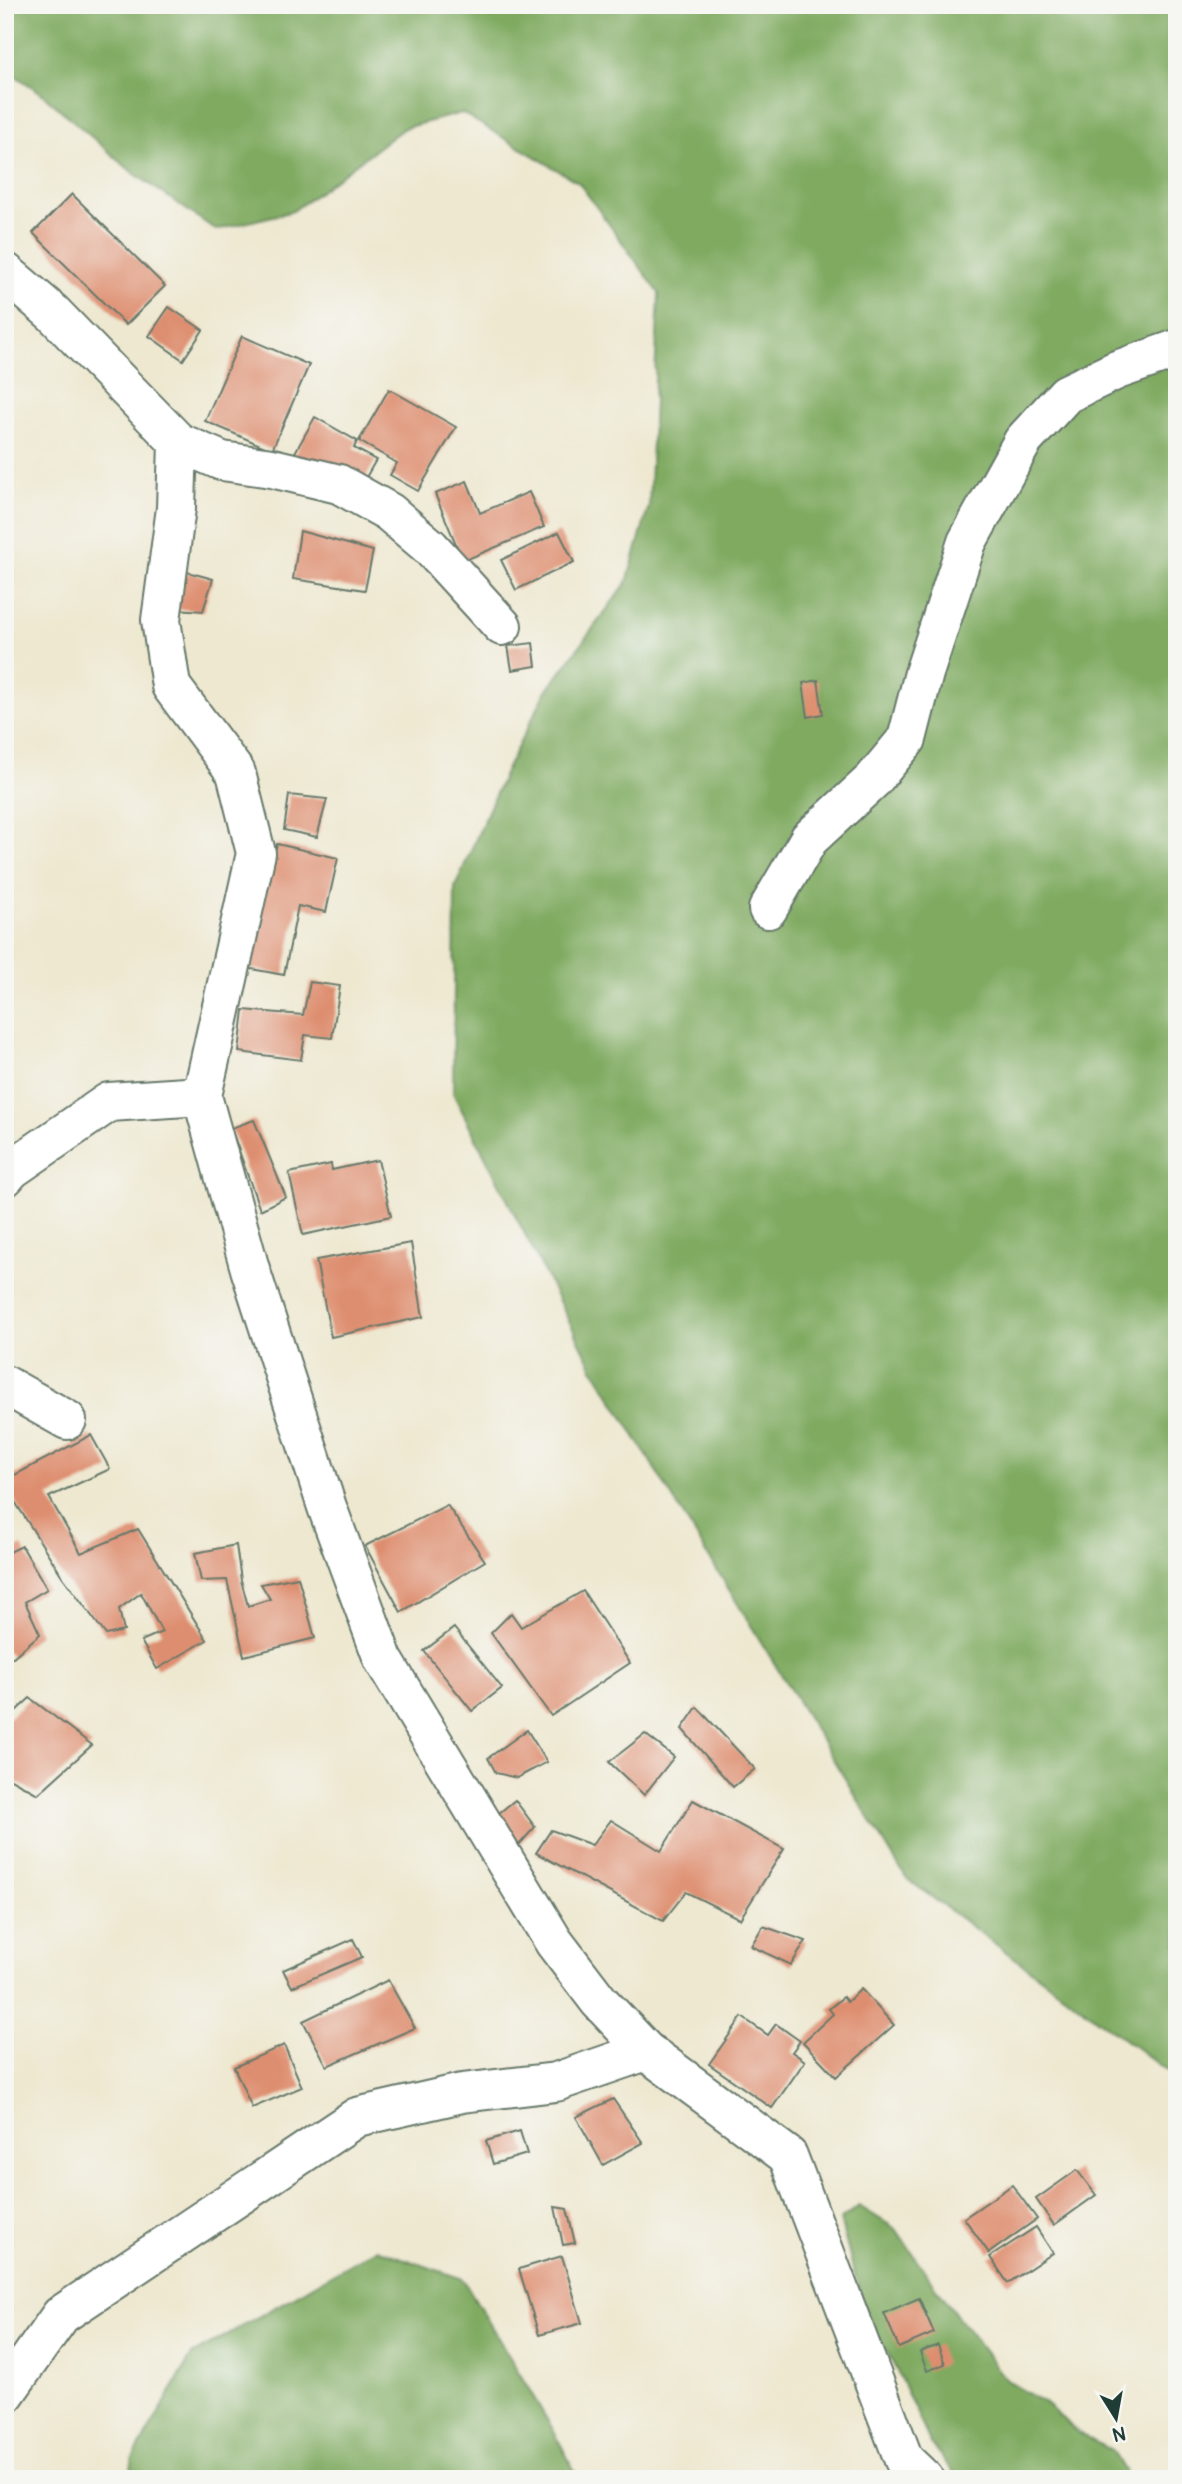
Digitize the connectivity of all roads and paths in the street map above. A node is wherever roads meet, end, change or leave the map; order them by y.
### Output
1 (5, 272) edge
2 (1177, 349) edge
3 (178, 442) junction
4 (502, 626) dead end
5 (768, 909) dead end
6 (202, 1096) junction
7 (5, 1177) edge
8 (5, 1385) edge
9 (67, 1420) dead end
10 (646, 2051) junction
11 (5, 2394) edge
12 (924, 2479) edge

1 - 3 street
2 - 5 street
3 - 4 street
3 - 6 street
6 - 7 street
6 - 10 street
8 - 9 street
10 - 11 street
10 - 12 street

